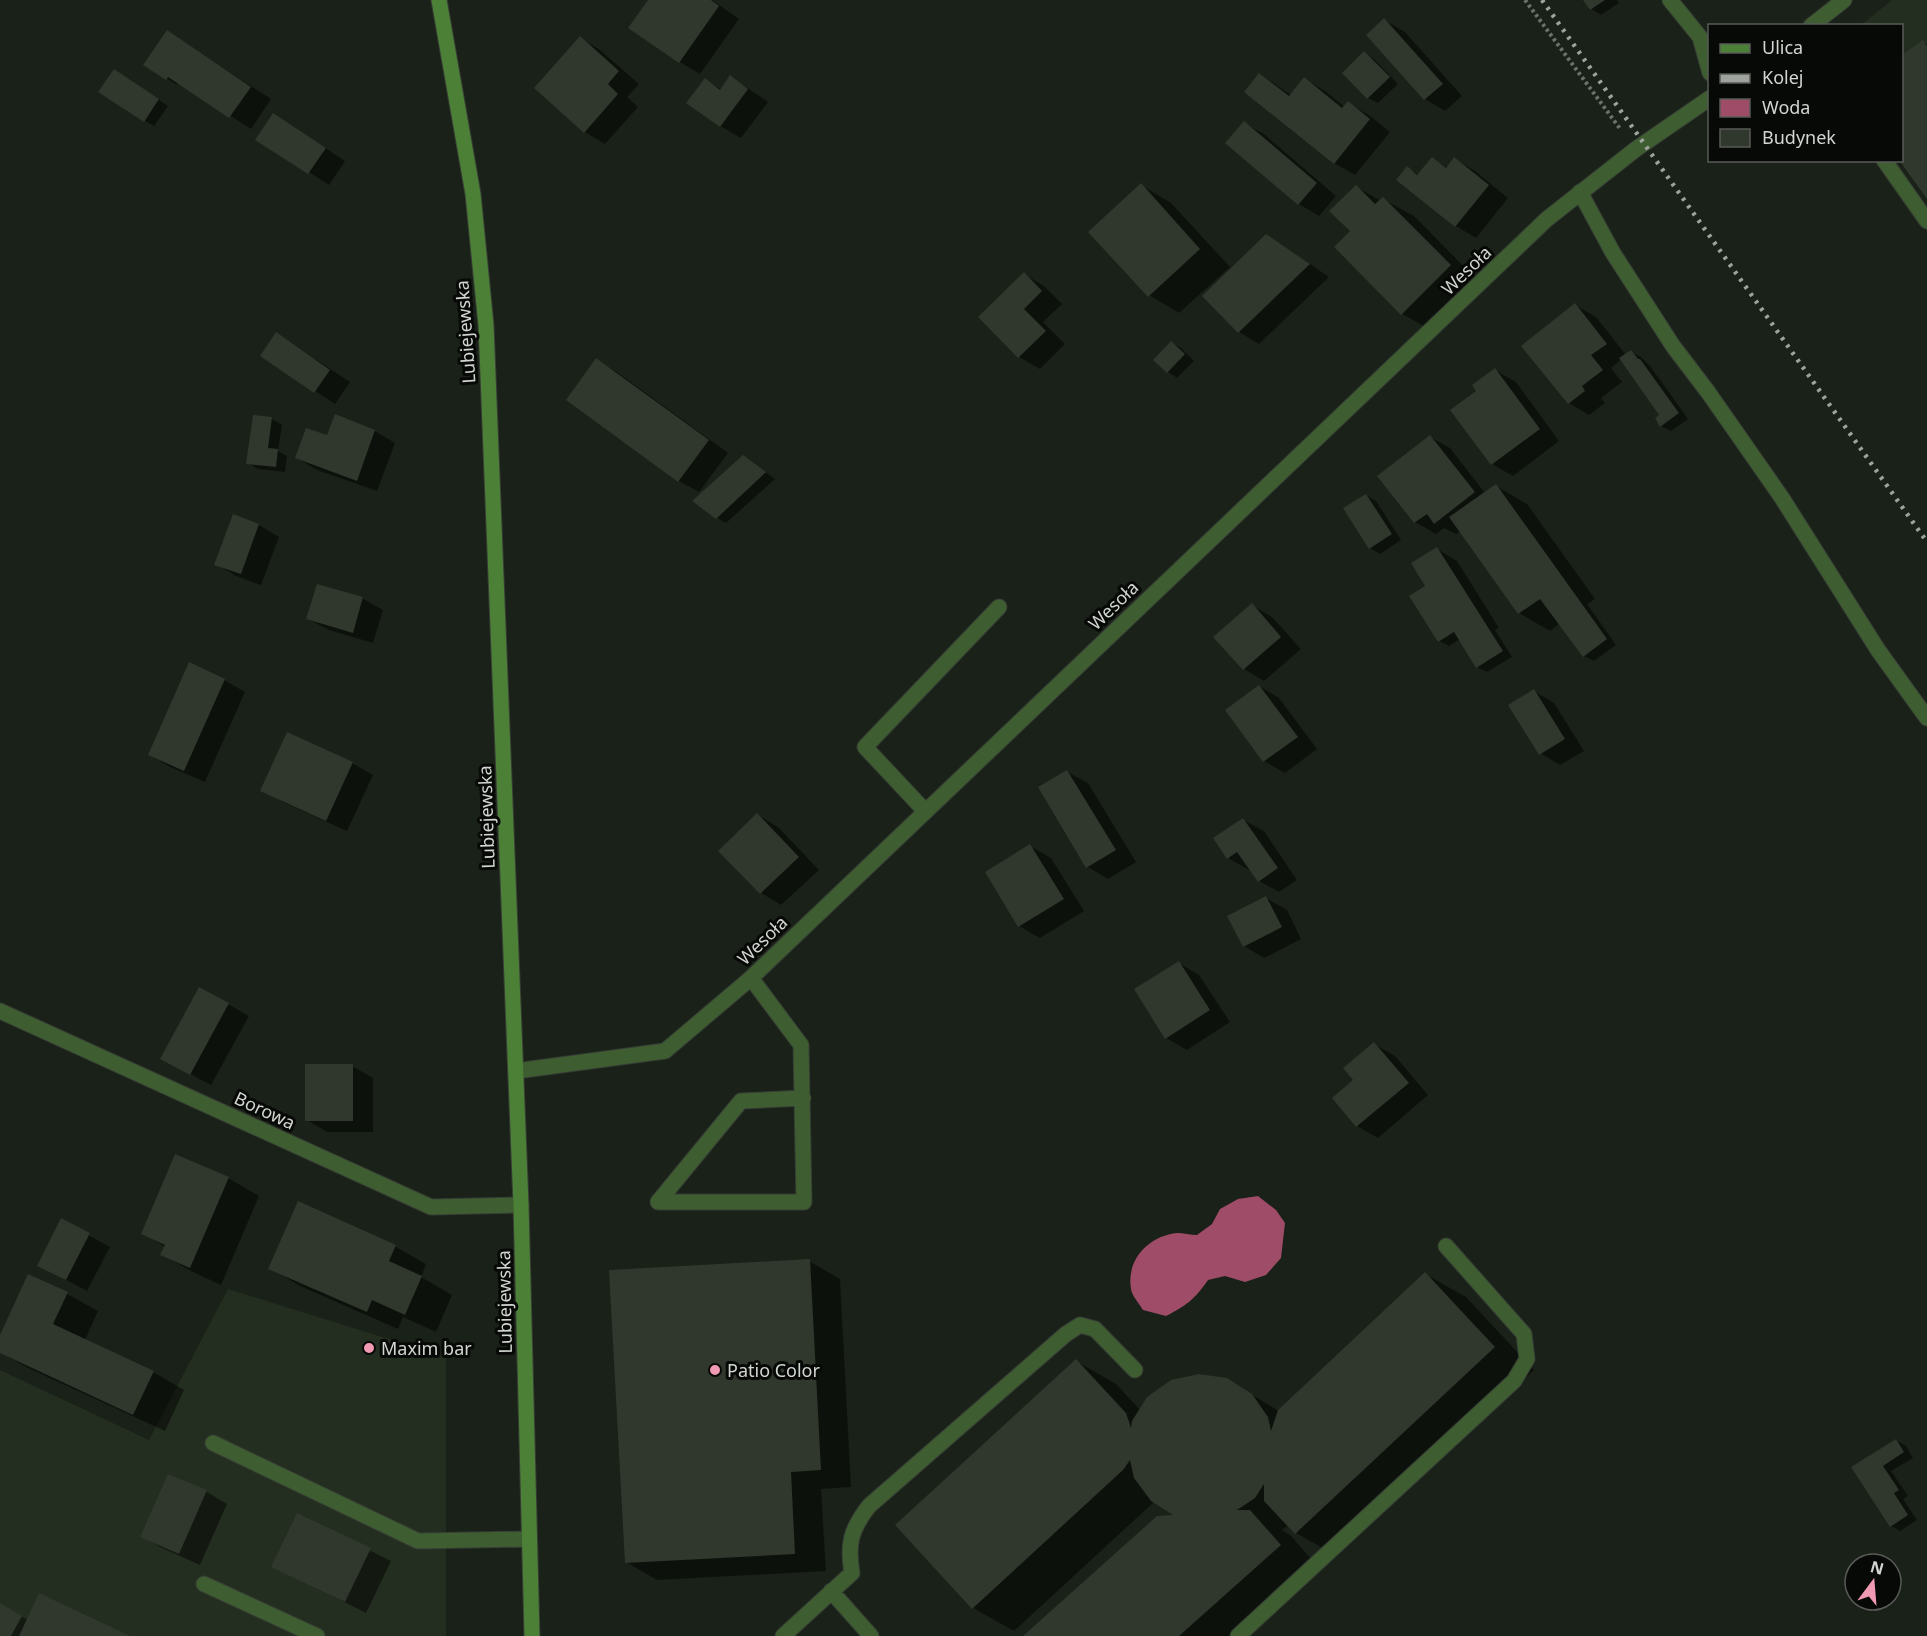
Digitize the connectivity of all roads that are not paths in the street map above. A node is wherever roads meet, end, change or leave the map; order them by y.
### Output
1 (439, 0) edge
2 (1670, 0) edge
3 (1844, 0) edge
4 (1814, 24) edge
5 (1708, 66) edge
6 (1708, 99) edge
7 (1885, 162) edge
8 (1580, 192) junction
9 (1927, 221) edge
10 (999, 607) dead end
11 (1927, 718) edge
12 (925, 811) junction
13 (751, 978) junction
14 (0, 1011) edge
15 (516, 1071) junction
16 (803, 1098) junction
17 (521, 1205) junction
18 (1446, 1246) dead end
19 (1136, 1370) dead end
20 (213, 1443) dead end
21 (529, 1539) junction
22 (204, 1584) dead end
23 (831, 1591) junction
24 (317, 1636) edge
25 (532, 1636) edge
26 (783, 1636) edge
27 (871, 1636) edge
28 (1238, 1636) edge

1 - 15 main road, Lubiejewska
2 - 5 street
3 - 4 street
6 - 8 street, Wesoła
7 - 9 street
8 - 11 street
8 - 12 street, Wesoła
10 - 12 street
12 - 13 street, Wesoła
13 - 15 street, Wesoła
13 - 16 street
14 - 17 street, Borowa
15 - 17 main road, Lubiejewska
16 - 16 street
17 - 21 main road, Lubiejewska
18 - 28 street
19 - 23 street
20 - 21 street
21 - 25 main road, Lubiejewska
22 - 24 street
23 - 26 street
23 - 27 street

